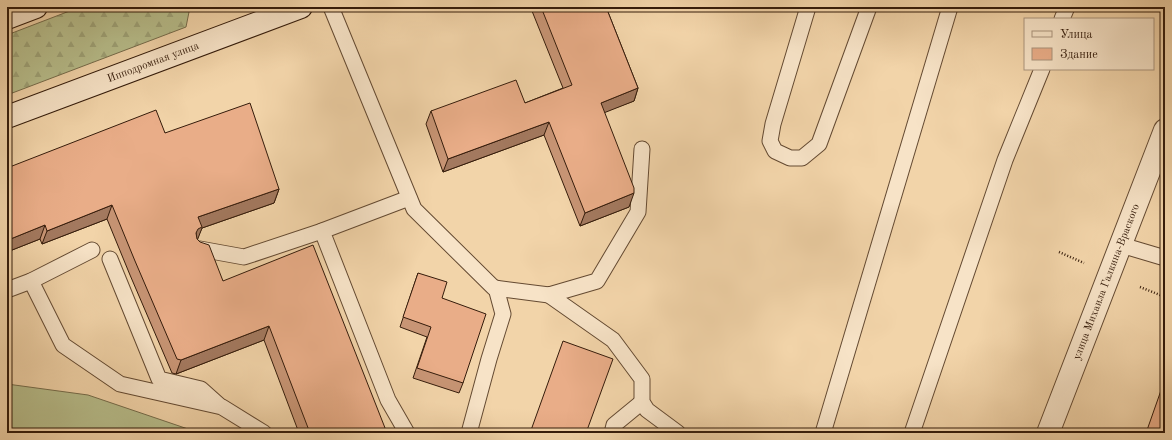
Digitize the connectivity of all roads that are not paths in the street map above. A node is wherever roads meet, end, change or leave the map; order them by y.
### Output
1 (36, 7) edge
2 (299, 7) edge
3 (331, 7) edge
4 (808, 7) edge
5 (869, 7) edge
6 (950, 7) edge
7 (1066, 7) edge
8 (7, 18) edge
9 (1062, 18) edge
10 (1042, 70) edge
11 (7, 117) edge
12 (1165, 130) edge
13 (642, 149) dead end
14 (409, 198) junction
15 (322, 231) junction
16 (1121, 246) junction
17 (200, 249) edge
18 (92, 250) dead end
19 (1165, 258) edge
20 (110, 259) dead end
21 (31, 281) junction
22 (496, 288) junction
23 (7, 290) edge
24 (549, 295) junction
25 (642, 402) junction
26 (222, 408) junction
27 (264, 433) edge
28 (407, 433) edge
29 (469, 433) edge
30 (612, 433) edge
31 (678, 433) edge
32 (823, 433) edge
33 (912, 433) edge
34 (1048, 433) edge

1 - 8 street
2 - 11 street, Ипподромная улица
3 - 14 lane
4 - 5 lane
6 - 32 lane
7 - 9 lane
10 - 33 lane
12 - 16 street, улица Михаила Галкина-Враского
13 - 24 lane
14 - 15 lane
14 - 22 lane
15 - 17 lane
15 - 28 lane
16 - 19 lane
16 - 34 street, улица Михаила Галкина-Враского
18 - 21 lane
20 - 26 lane
21 - 23 lane
21 - 26 lane
22 - 24 lane
22 - 29 lane
24 - 25 lane
25 - 30 lane
25 - 31 lane
26 - 27 lane

